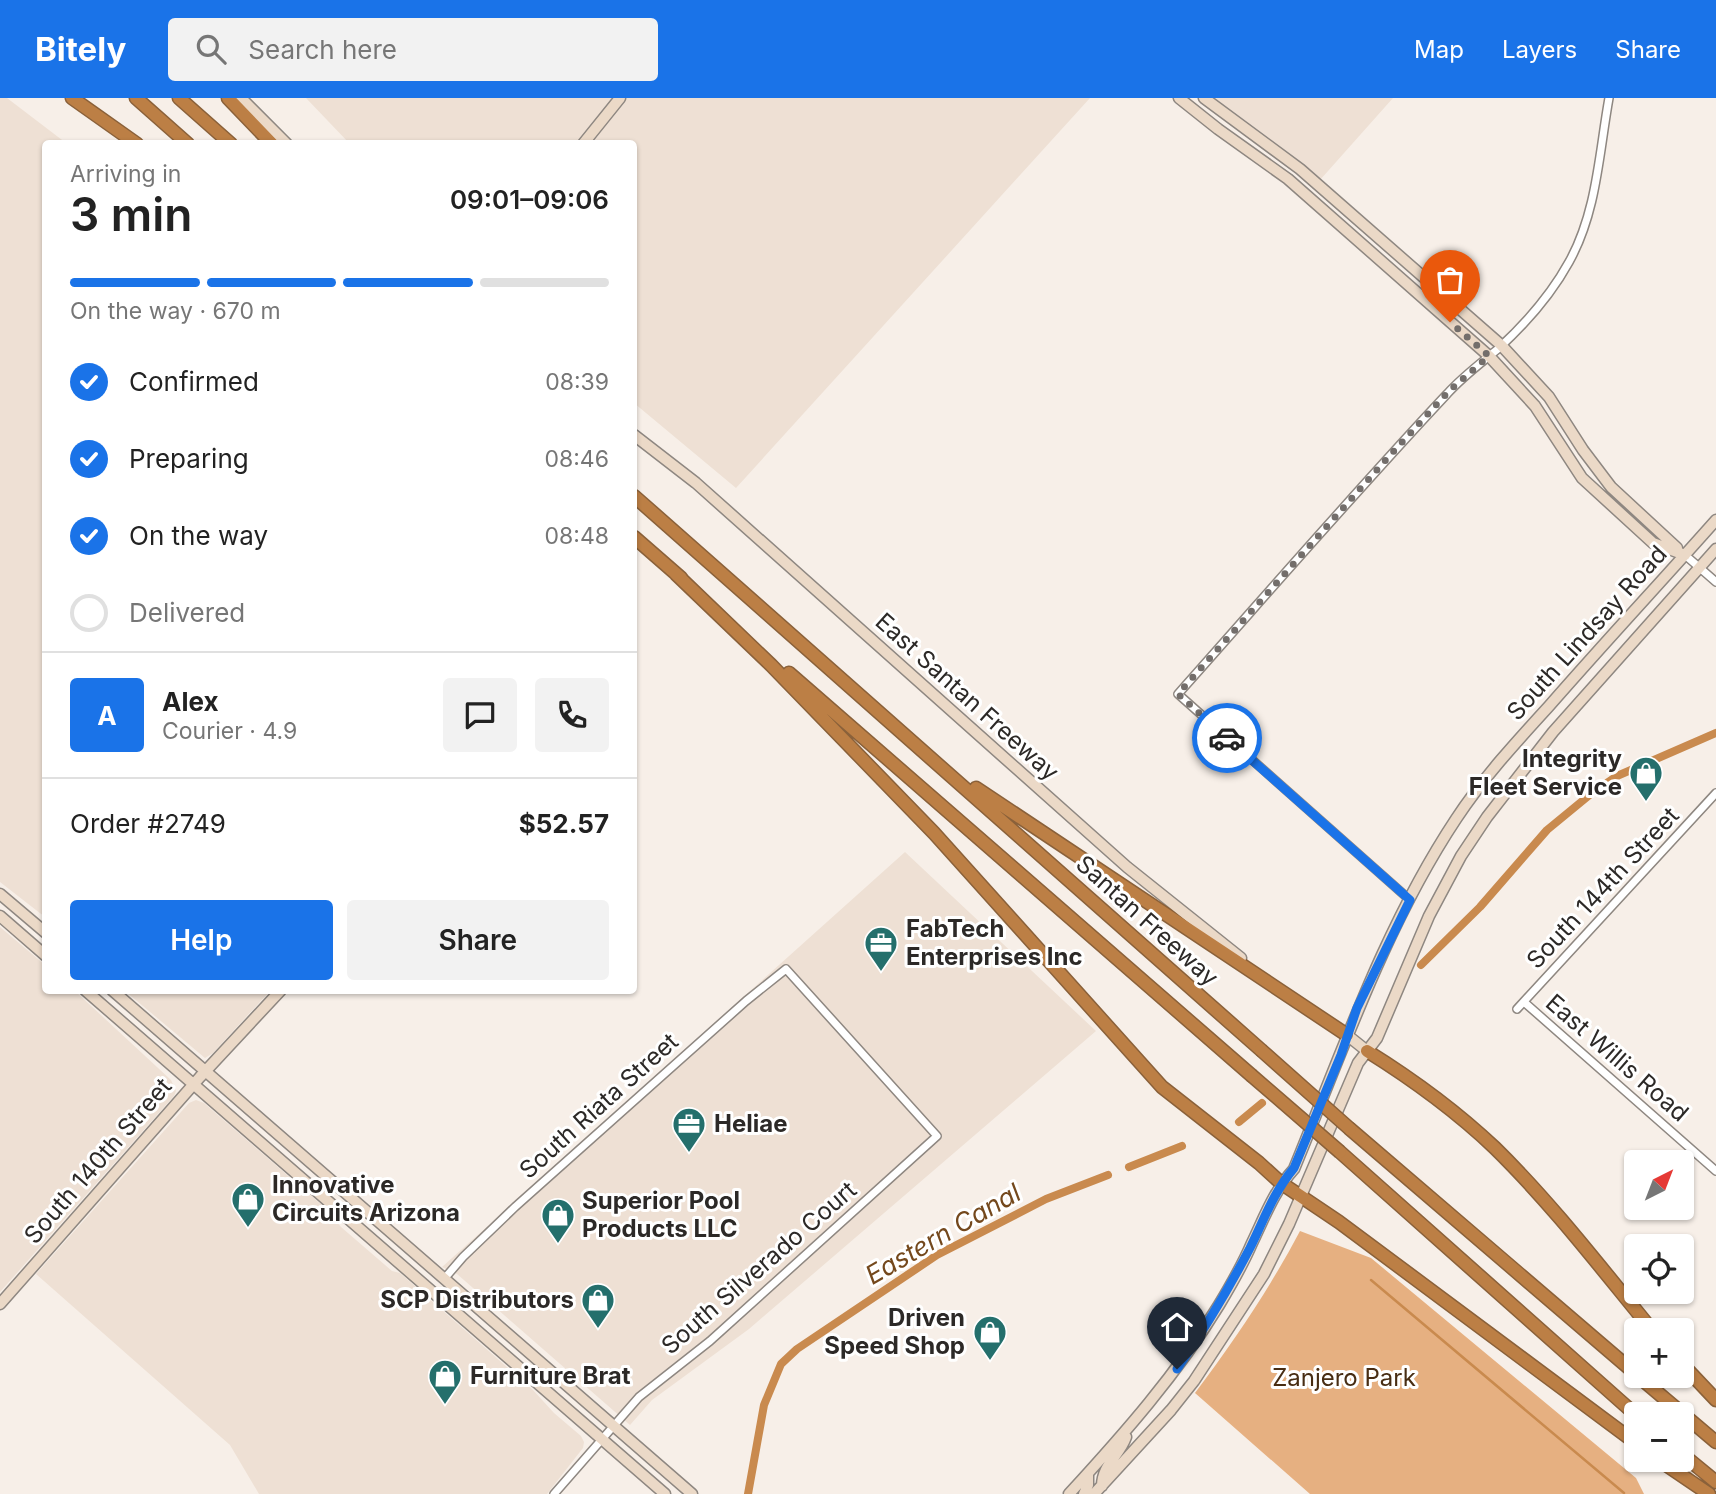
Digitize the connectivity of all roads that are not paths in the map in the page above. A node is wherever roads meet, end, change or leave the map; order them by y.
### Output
1 (72, 98) edge
2 (136, 98) edge
3 (179, 98) edge
4 (228, 98) edge
5 (241, 98) edge
6 (620, 98) edge
7 (1179, 98) edge
8 (1203, 98) edge
9 (1609, 98) edge
10 (131, 140) edge
11 (183, 140) edge
12 (226, 140) edge
13 (268, 140) edge
14 (283, 140) edge
15 (586, 140) edge
16 (1501, 345) junction
17 (1489, 356) junction
18 (637, 437) edge
19 (637, 499) edge
20 (1716, 520) edge
21 (637, 540) edge
22 (1716, 549) edge
23 (1685, 555) junction
24 (1699, 568) junction
25 (676, 574) junction
26 (1716, 582) edge
27 (938, 763) junction
28 (1716, 793) edge
29 (0, 894) edge
30 (1410, 900) junction
31 (13, 906) junction
32 (1, 919) edge
33 (42, 930) edge
34 (42, 953) edge
35 (1277, 988) junction
36 (91, 994) edge
37 (116, 994) edge
38 (277, 994) edge
39 (1524, 1002) junction
40 (1517, 1009) dead end
41 (1347, 1035) junction
42 (1367, 1051) junction
43 (200, 1078) junction
44 (937, 1136) joint
45 (1716, 1171) edge
46 (1281, 1183) junction
47 (1301, 1196) junction
48 (444, 1279) junction
49 (0, 1304) edge
50 (1642, 1318) edge
51 (1624, 1364) edge
52 (1694, 1377) edge
53 (1652, 1388) edge
54 (1716, 1400) edge
55 (1624, 1404) edge
56 (614, 1425) junction
57 (1129, 1427) junction
58 (1624, 1434) edge
59 (602, 1439) junction
60 (1716, 1442) edge
61 (1694, 1464) edge
62 (1677, 1472) edge
63 (1088, 1474) junction
64 (1716, 1482) edge
65 (1098, 1490) edge
66 (554, 1494) edge
67 (665, 1494) edge
68 (692, 1494) edge
69 (1069, 1494) edge
70 (1084, 1494) edge
71 (1709, 1494) edge

1 - 10 highway
2 - 11 highway
3 - 12 highway
4 - 13 highway
5 - 14 main road
6 - 15 main road
7 - 17 main road
8 - 16 main road
9 - 16 street
16 - 17 street
16 - 23 main road
17 - 23 main road
17 - 30 street
18 - 35 main road, East Santan Freeway
19 - 27 highway, Santan Freeway
20 - 23 main road, South Lindsay Road
21 - 25 highway, Santan Freeway
22 - 24 main road, South Lindsay Road
23 - 24 street
23 - 30 main road, South Lindsay Road
24 - 26 street
24 - 42 main road, South Lindsay Road
25 - 46 highway
25 - 55 highway, Santan Freeway, bridge
27 - 35 highway
27 - 51 highway, Santan Freeway, bridge
28 - 39 street, South 144th Street
29 - 31 main road
30 - 41 main road, South Lindsay Road
31 - 32 street
31 - 33 main road
32 - 34 main road
35 - 41 highway
36 - 43 main road
37 - 43 main road
38 - 43 main road, South 140th Street
39 - 40 street, South 144th Street
39 - 45 street, East Willis Road
41 - 42 main road
41 - 46 main road, South Lindsay Road
42 - 47 main road, South Lindsay Road
42 - 50 highway
43 - 48 main road
43 - 49 main road, South 140th Street
43 - 59 main road
44 - 48 street, South Riata Street
44 - 56 street, South Silverado Court
46 - 47 highway
46 - 57 main road, South Lindsay Road
47 - 58 highway
47 - 65 main road, South Lindsay Road
48 - 56 main road
52 - 54 highway
53 - 60 highway, Santan Freeway
56 - 59 street, South Silverado Court
56 - 68 main road
57 - 63 main road, South Lindsay Road
57 - 65 main road
59 - 66 street, South Silverado Court
59 - 67 main road
61 - 64 highway
62 - 71 highway
63 - 69 main road, South Lindsay Road
63 - 70 main road

